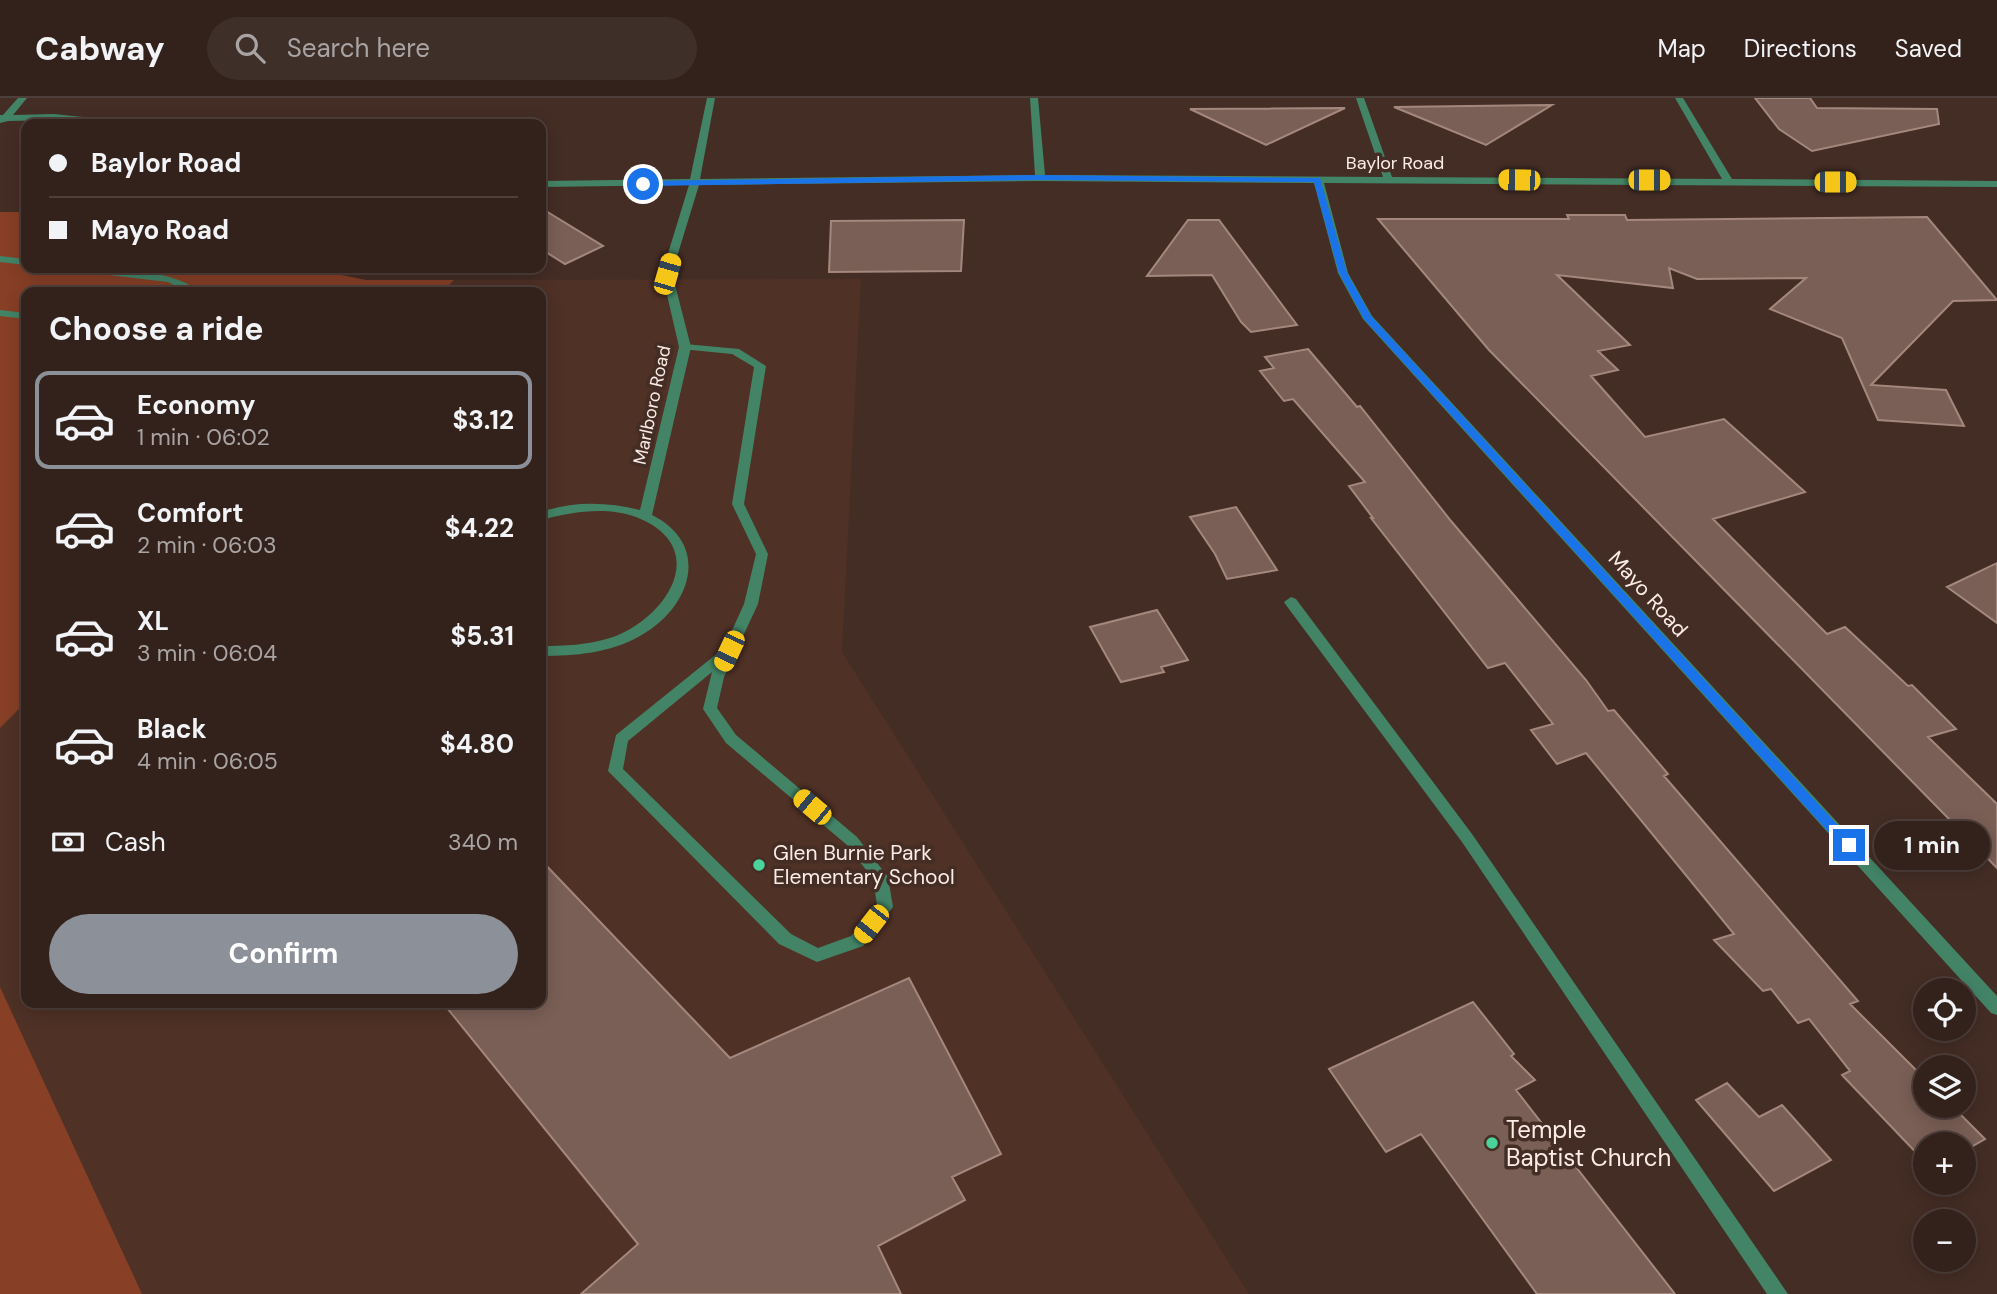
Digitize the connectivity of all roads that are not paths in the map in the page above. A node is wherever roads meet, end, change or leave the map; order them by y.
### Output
1 (23, 98) edge
2 (711, 98) edge
3 (1034, 98) edge
4 (1360, 98) edge
5 (1679, 98) edge
6 (73, 119) edge
7 (2, 120) edge
8 (1040, 178) junction
9 (1388, 178) junction
10 (1318, 179) junction
11 (1728, 181) junction
12 (546, 184) edge
13 (694, 184) junction
14 (1997, 184) edge
15 (0, 259) edge
16 (21, 261) edge
17 (119, 273) edge
18 (186, 287) edge
19 (0, 313) edge
20 (21, 315) edge
21 (685, 347) junction
22 (546, 515) edge
23 (645, 516) junction
24 (1291, 602) dead end
25 (546, 651) edge
26 (729, 651) junction
27 (1997, 1008) edge
28 (1778, 1294) edge

1 - 7 street
2 - 13 street, Marlboro Road
3 - 8 street
4 - 9 street
5 - 11 street
6 - 7 street
8 - 10 street, Baylor Road
8 - 13 street, Baylor Road
9 - 10 street, Baylor Road
9 - 11 street, Baylor Road
10 - 27 street, Mayo Road
11 - 14 street, Baylor Road
12 - 13 street, Baylor Road
13 - 21 street, Marlboro Road
15 - 16 street
17 - 18 street
19 - 20 street
21 - 23 street, Marlboro Road
21 - 26 street
22 - 23 street
23 - 25 street
24 - 28 street
26 - 26 street

